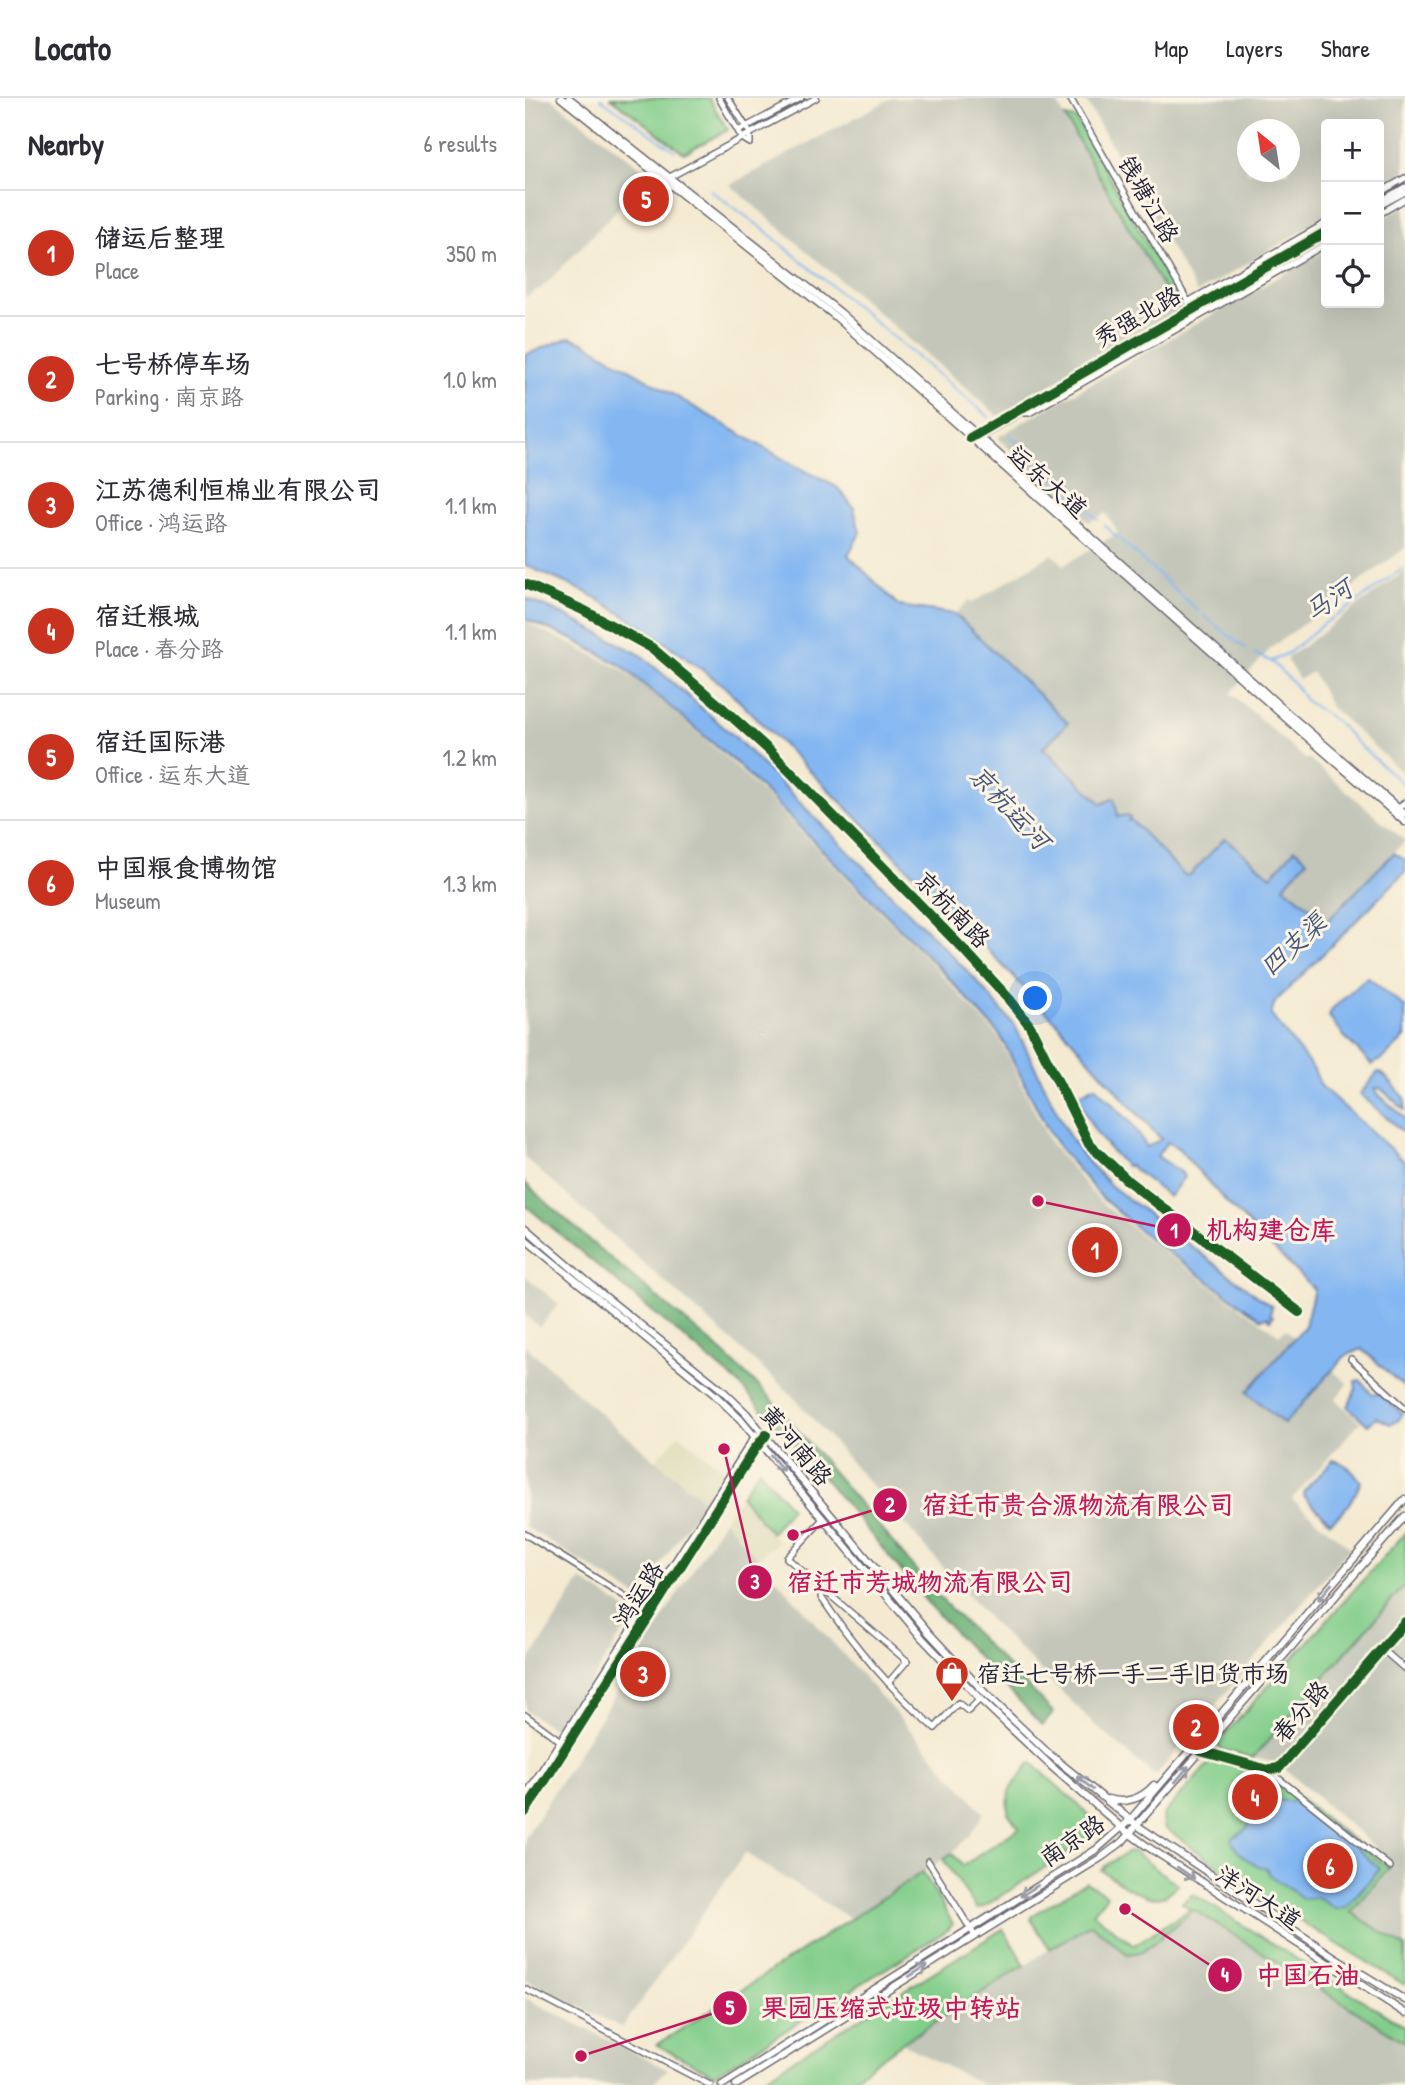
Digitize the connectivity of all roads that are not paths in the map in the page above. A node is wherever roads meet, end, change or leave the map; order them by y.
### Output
1 (561, 98) edge
2 (569, 98) edge
3 (719, 98) edge
4 (728, 98) edge
5 (801, 98) edge
6 (816, 98) edge
7 (1070, 98) edge
8 (748, 130) junction
9 (740, 134) junction
10 (668, 178) junction
11 (1405, 178) edge
12 (1405, 189) edge
13 (1384, 190) edge
14 (1405, 199) edge
15 (1384, 201) edge
16 (1384, 211) edge
17 (1321, 226) edge
18 (1321, 237) edge
19 (1324, 245) edge
20 (1193, 310) junction
21 (974, 438) junction
22 (525, 584) edge
23 (1405, 802) edge
24 (1400, 812) edge
25 (1405, 822) edge
26 (525, 1228) edge
27 (525, 1239) edge
28 (1299, 1312) dead end
29 (1351, 1359) dead end
30 (1405, 1408) edge
31 (760, 1428) junction
32 (755, 1435) junction
33 (766, 1435) junction
34 (760, 1442) junction
35 (1405, 1499) edge
36 (1405, 1516) edge
37 (823, 1518) junction
38 (525, 1534) edge
39 (823, 1588) junction
40 (644, 1609) junction
41 (651, 1613) junction
42 (1405, 1622) edge
43 (1382, 1649) junction
44 (1405, 1669) edge
45 (888, 1683) junction
46 (980, 1699) junction
47 (525, 1715) edge
48 (1202, 1736) junction
49 (560, 1741) junction
50 (568, 1744) junction
51 (1201, 1751) junction
52 (1279, 1768) junction
53 (1268, 1770) junction
54 (1282, 1781) junction
55 (525, 1797) edge
56 (1103, 1798) junction
57 (525, 1812) edge
58 (1130, 1820) junction
59 (1138, 1826) junction
60 (1122, 1828) junction
61 (1130, 1834) junction
62 (928, 1861) dead end
63 (1390, 1867) dead end
64 (969, 1929) junction
65 (975, 1937) junction
66 (525, 1989) edge
67 (1405, 2000) edge
68 (1405, 2013) edge
69 (710, 2085) edge
70 (722, 2085) edge
71 (736, 2085) edge

1 - 10 main road, 运东大道
2 - 10 main road, 运东大道
3 - 9 street
4 - 8 street
5 - 8 street
6 - 8 street
7 - 20 street, 钱塘江路
8 - 9 street
8 - 9 street
9 - 10 street
10 - 21 main road, 运东大道
11 - 13 street
12 - 15 street
14 - 16 street
17 - 20 street
18 - 20 street, 秀强北路
19 - 20 street
20 - 21 street, 秀强北路
20 - 21 street, 秀强北路
21 - 24 main road, 运东大道
22 - 28 street, 京杭南路
23 - 24 street
24 - 25 main road, 运东大道
26 - 31 main road, 黄河南路
27 - 32 main road, 黄河南路
29 - 30 street
31 - 32 street, 鸿运路
31 - 33 main road, 黄河南路
32 - 34 main road, 黄河南路
32 - 40 street, 鸿运路
33 - 34 street, 鸿运路
56 -> 33 main road, 黄河南路
34 -> 37 main road, 黄河南路
34 - 41 street, 鸿运路
35 -> 48 main road, 南京路
36 - 51 main road, 南京路
37 - 39 street
37 - 46 main road, 黄河南路
38 - 40 street
39 - 45 street
39 - 45 street
40 - 41 street
40 - 49 street, 鸿运路
41 - 50 street, 鸿运路
42 - 43 street, 春分路
43 - 44 street
43 - 52 street, 春分路
45 - 46 street
46 - 60 main road, 黄河南路
47 - 49 street
48 - 56 main road
48 - 58 main road, 南京路
49 - 50 street
49 - 55 street, 鸿运路
50 - 57 street, 鸿运路
51 - 53 street, 春分路
59 -> 51 main road, 南京路
52 - 53 street, 春分路
52 - 54 street
53 - 54 street
54 - 63 street
56 - 58 main road, 黄河南路
58 - 59 main road, 黄河南路
58 - 60 main road, 南京路
59 - 61 main road, 南京路
59 - 67 main road, 洋河大道
60 - 61 main road, 黄河南路
60 -> 64 main road, 南京路
61 - 65 main road, 南京路
61 -> 68 main road, 洋河大道
62 - 64 street
64 - 65 street
64 - 70 main road, 南京路
71 -> 65 main road, 南京路
66 - 69 street

